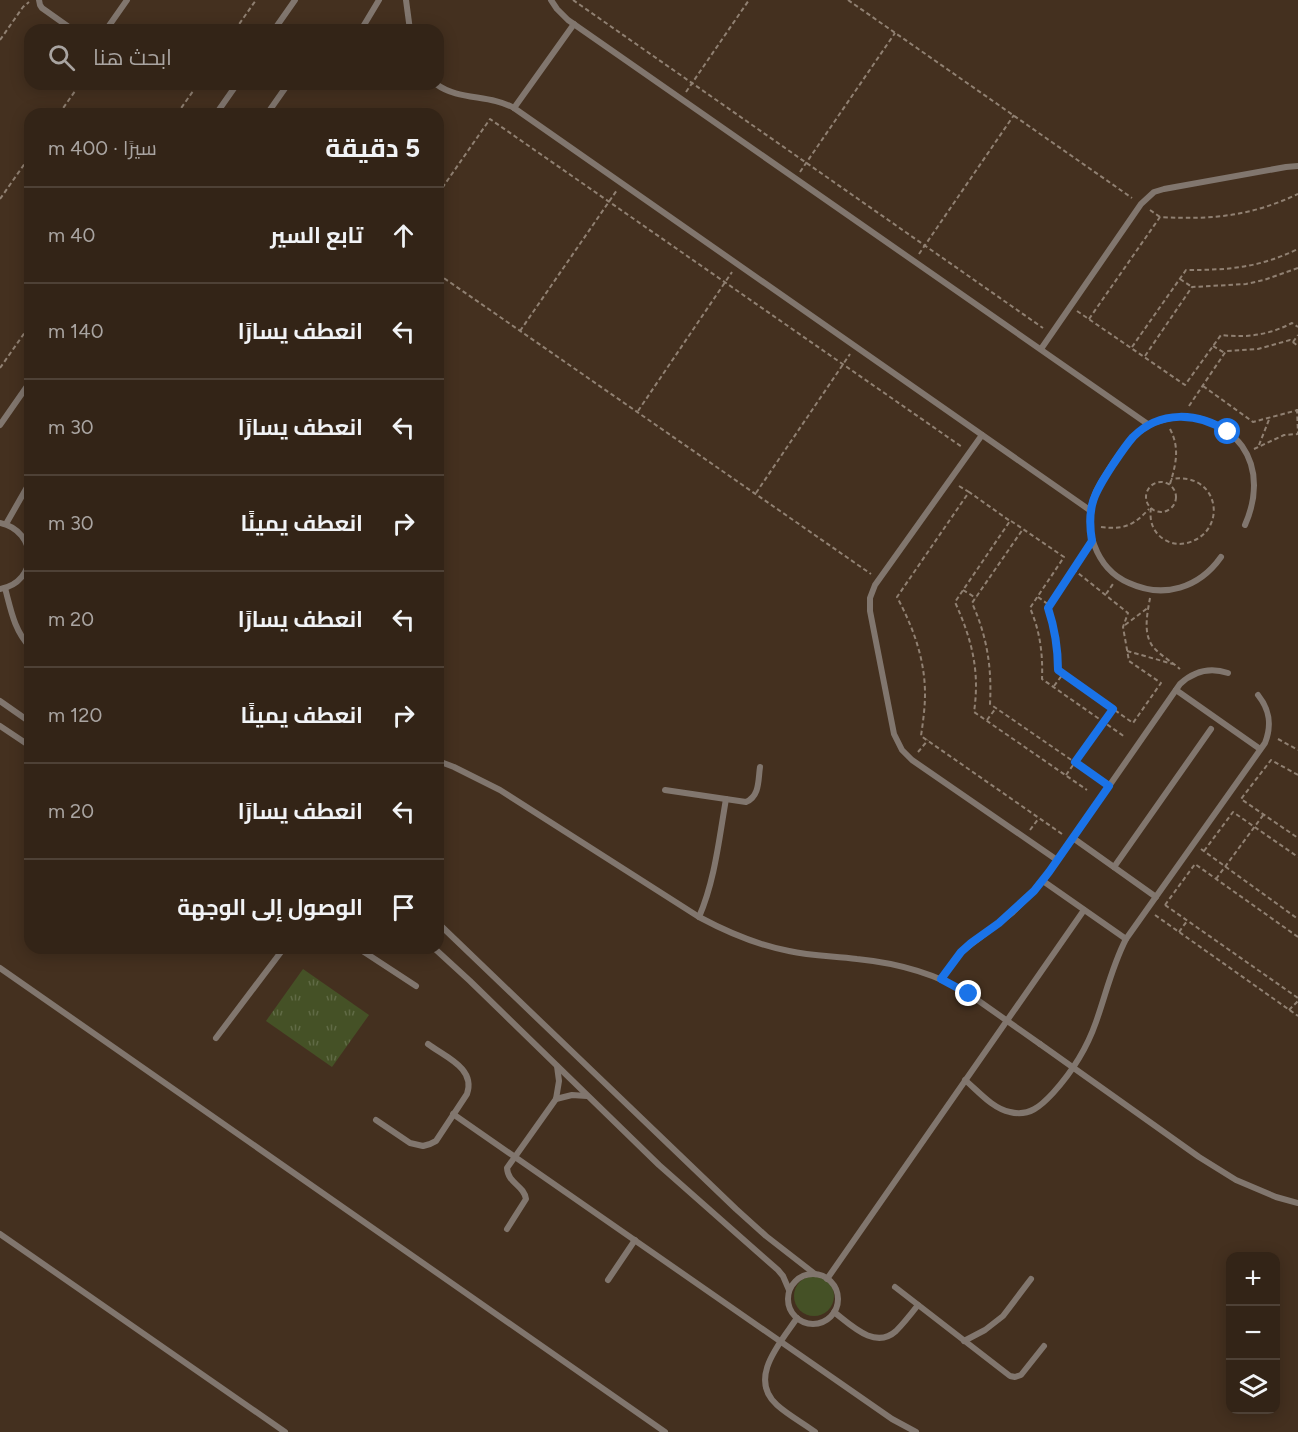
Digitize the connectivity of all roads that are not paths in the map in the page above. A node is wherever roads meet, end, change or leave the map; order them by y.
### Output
1 (39, 0) edge
2 (127, 0) edge
3 (295, 0) edge
4 (379, 0) edge
5 (406, 0) edge
6 (551, 0) edge
7 (65, 24) edge
8 (110, 24) edge
9 (278, 24) edge
10 (365, 24) edge
11 (409, 24) edge
12 (574, 24) junction
13 (444, 89) edge
14 (233, 90) edge
15 (284, 90) edge
16 (220, 108) edge
17 (271, 108) edge
18 (514, 108) junction
19 (1298, 166) edge
20 (1041, 349) junction
21 (24, 391) edge
22 (0, 425) edge
23 (1149, 425) junction
24 (982, 435) junction
25 (24, 491) edge
26 (1091, 511) junction
27 (3, 523) edge
28 (1245, 525) dead end
29 (24, 541) edge
30 (1221, 557) dead end
31 (24, 573) edge
32 (3, 588) edge
33 (24, 640) edge
34 (1227, 674) dead end
35 (1176, 690) junction
36 (1258, 695) dead end
37 (0, 701) edge
38 (24, 718) edge
39 (0, 726) edge
40 (1211, 729) dead end
41 (24, 742) edge
42 (1260, 749) junction
43 (444, 763) edge
44 (760, 767) dead end
45 (665, 790) dead end
46 (726, 799) junction
47 (1072, 839) junction
48 (1057, 860) junction
49 (1114, 867) junction
50 (1042, 881) junction
51 (1156, 897) junction
52 (1084, 910) junction
53 (699, 917) junction
54 (444, 929) edge
55 (1126, 939) junction
56 (279, 954) edge
57 (367, 954) edge
58 (441, 954) edge
59 (0, 969) edge
60 (941, 979) junction
61 (416, 986) dead end
62 (216, 1038) dead end
63 (428, 1044) dead end
64 (557, 1066) junction
65 (1073, 1067) junction
66 (965, 1080) junction
67 (588, 1096) junction
68 (556, 1099) junction
69 (453, 1114) junction
70 (376, 1120) dead end
71 (514, 1157) junction
72 (1298, 1203) edge
73 (507, 1229) dead end
74 (0, 1234) edge
75 (635, 1240) junction
76 (815, 1274) junction
77 (827, 1279) junction
78 (1031, 1279) dead end
79 (608, 1280) dead end
80 (895, 1287) dead end
81 (789, 1290) junction
82 (918, 1305) junction
83 (834, 1312) junction
84 (797, 1318) junction
85 (964, 1341) junction
86 (781, 1342) junction
87 (1044, 1346) dead end
88 (285, 1432) edge
89 (665, 1432) edge
90 (815, 1432) edge
91 (916, 1432) edge

1 - 7 lane
2 - 8 lane
3 - 9 lane
4 - 10 lane
5 - 11 lane
6 - 12 lane
12 - 18 lane
12 - 20 lane
13 - 18 lane
14 - 16 lane
15 - 17 lane
18 - 24 lane
19 - 20 lane
20 - 23 lane
21 - 22 lane
23 - 26 lane
23 - 28 lane
24 - 26 lane
24 - 48 lane
25 - 27 lane
26 - 30 lane
27 - 29 lane
31 - 32 lane
32 - 33 lane
34 - 35 lane
35 - 42 lane
35 - 47 lane
36 - 42 lane
37 - 38 lane
39 - 41 lane
40 - 49 lane
42 - 51 lane
43 - 53 lane
44 - 46 lane
45 - 46 lane
46 - 53 lane
47 - 48 lane
47 - 49 lane
48 - 50 lane
49 - 51 lane
50 - 52 lane
50 - 60 lane
51 - 55 lane
52 - 55 lane
52 - 66 lane
53 - 60 lane
54 - 76 lane
55 - 65 lane
56 - 62 lane
57 - 61 lane
58 - 64 lane
59 - 89 lane
60 - 65 lane, bridge
63 - 69 lane
64 - 67 lane
64 - 68 lane
65 - 66 lane
65 - 72 lane
66 - 77 lane
67 - 68 lane
67 - 81 lane
68 - 71 lane
69 - 70 lane
69 - 71 lane
71 - 73 lane
71 - 75 lane
74 - 88 lane
75 - 79 lane
75 - 86 lane
76 - 77 lane
76 - 81 lane
77 - 83 lane
78 - 85 lane
80 - 82 lane
81 - 84 lane
82 - 83 lane
82 - 85 lane
83 - 84 lane
84 - 86 lane
85 - 87 lane
86 - 90 lane
86 - 91 lane

